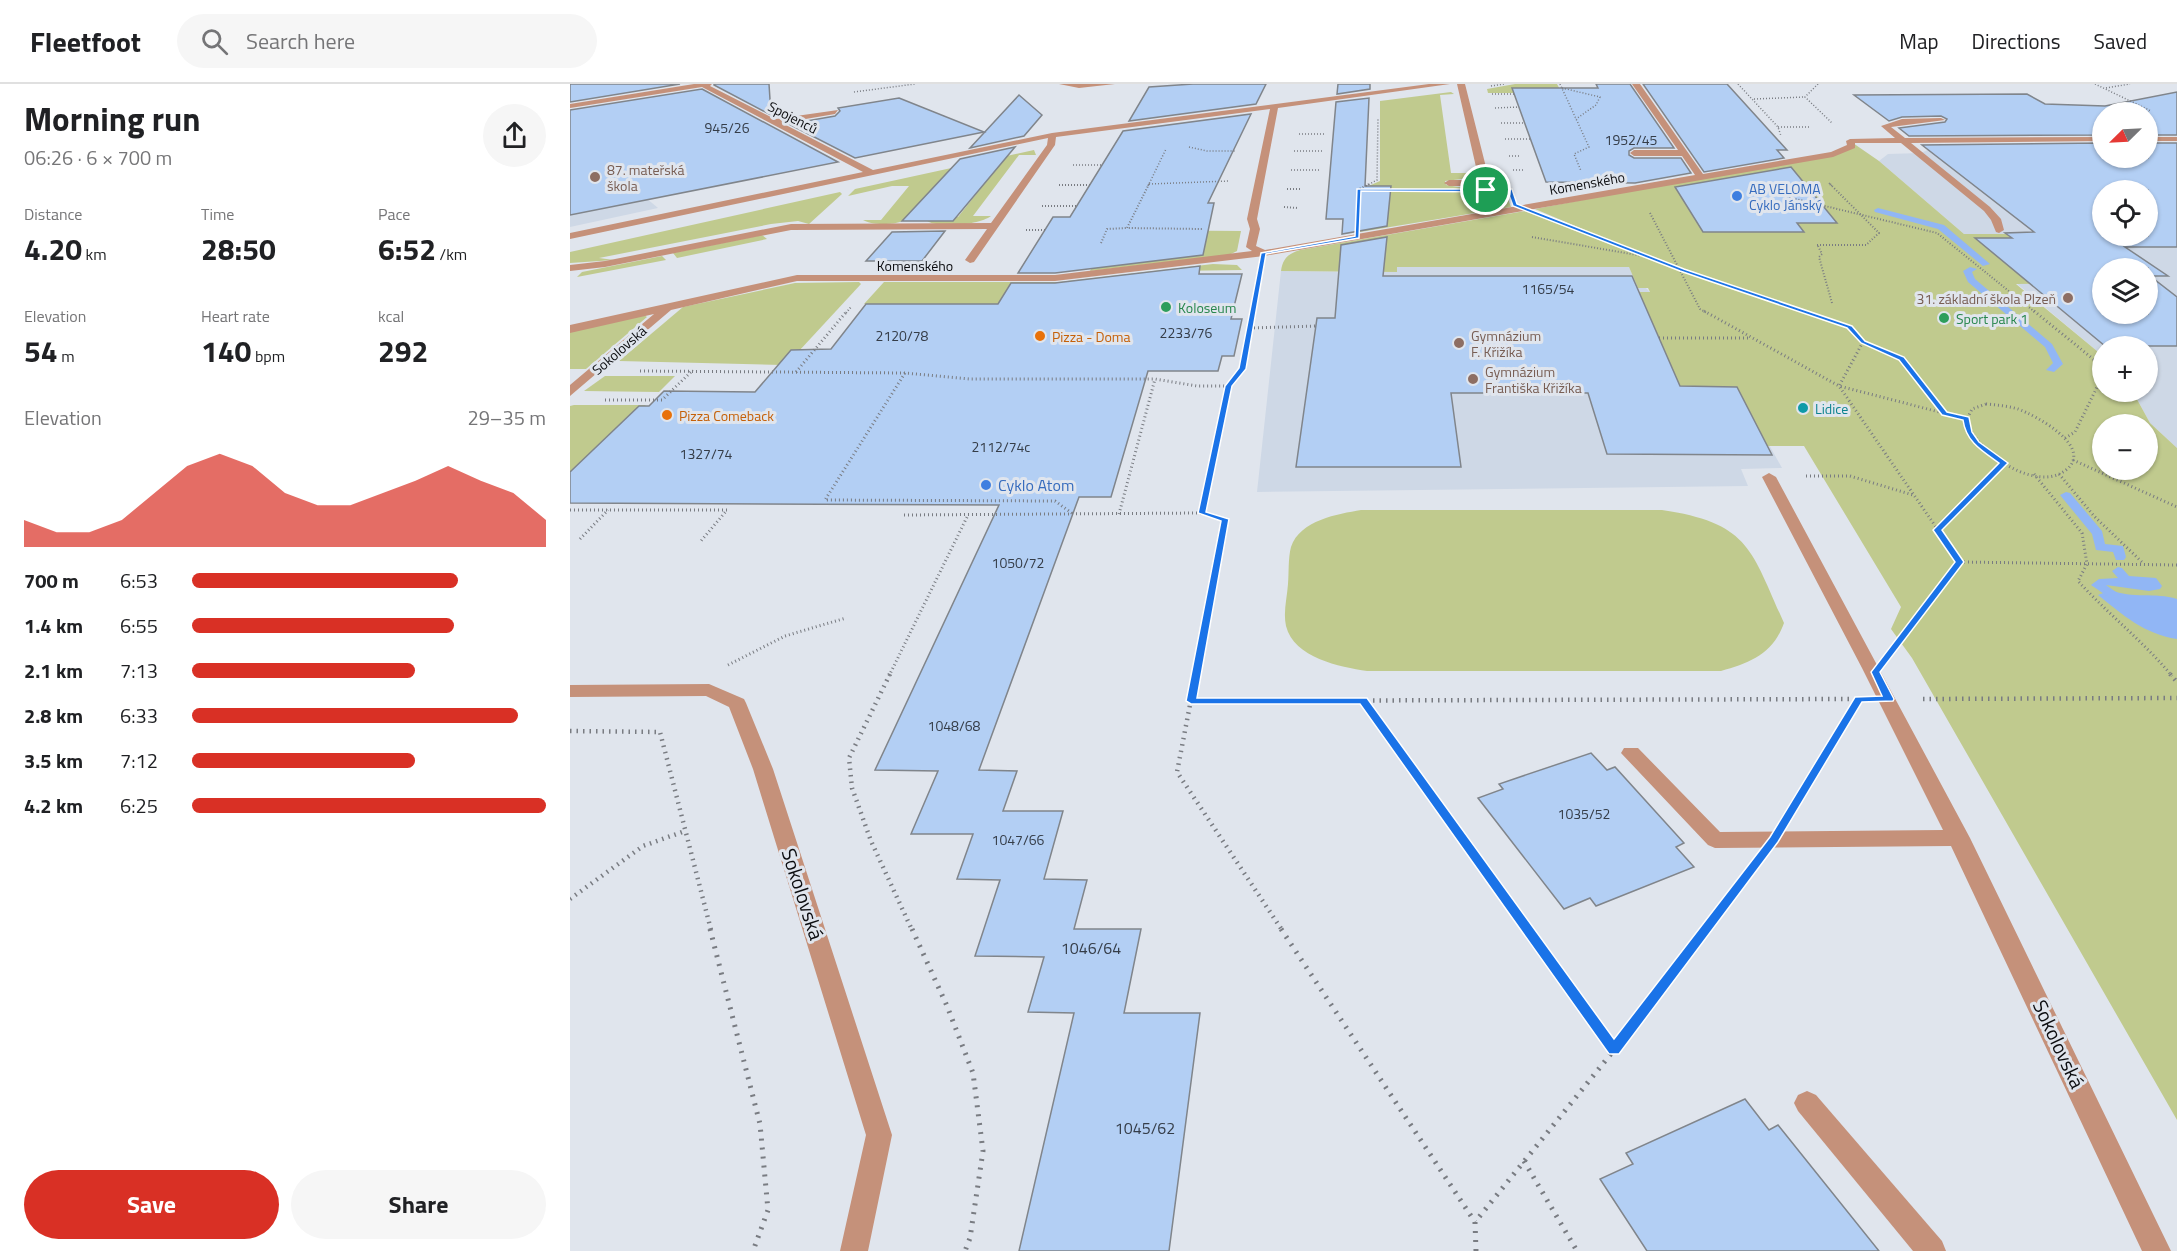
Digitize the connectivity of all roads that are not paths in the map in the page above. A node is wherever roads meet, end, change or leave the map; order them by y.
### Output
1 (704, 84) edge
2 (1064, 84) edge
3 (1111, 84) edge
4 (1375, 84) edge
5 (1446, 84) edge
6 (1461, 84) edge
7 (1636, 84) edge
8 (1389, 91) junction
9 (1275, 105) junction
10 (570, 106) edge
11 (835, 112) dead end
12 (1941, 120) dead end
13 (774, 122) junction
14 (1052, 135) junction
15 (2092, 139) edge
16 (2158, 139) edge
17 (2177, 139) edge
18 (1900, 140) junction
19 (1634, 153) dead end
20 (1684, 153) junction
21 (872, 173) junction
22 (1701, 177) junction
23 (1449, 183) dead end
24 (994, 226) junction
25 (2000, 230) dead end
26 (570, 236) edge
27 (1263, 253) junction
28 (970, 260) dead end
29 (570, 268) edge
30 (668, 307) junction
31 (570, 329) edge
32 (570, 392) edge
33 (1769, 477) dead end
34 (570, 691) edge
35 (1631, 753) dead end
36 (1959, 838) junction
37 (1807, 1103) dead end
38 (854, 1251) edge
39 (1932, 1251) edge
40 (2157, 1251) edge

1 - 10 street
1 - 13 street, Spojenců
2 - 3 street
4 - 8 street
5 - 8 street
6 - 23 street
7 - 20 street
8 - 9 street
9 - 14 street
9 - 27 street
11 - 13 street
12 - 18 street
13 - 21 street, Spojenců
14 - 21 street
14 - 24 street, Komenského
15 - 18 street
16 - 17 street
18 - 22 street, Komenského
18 - 25 street
19 - 20 street
20 - 22 street
21 - 26 street
22 - 27 street, Komenského
24 - 28 street, Komenského
24 - 29 street
27 - 30 street, Komenského
30 - 31 street, Komenského
30 - 32 street, Sokolovská
33 - 36 street, Sokolovská
34 - 38 street, Sokolovská
35 - 36 street
36 - 40 street, Sokolovská
37 - 39 street

